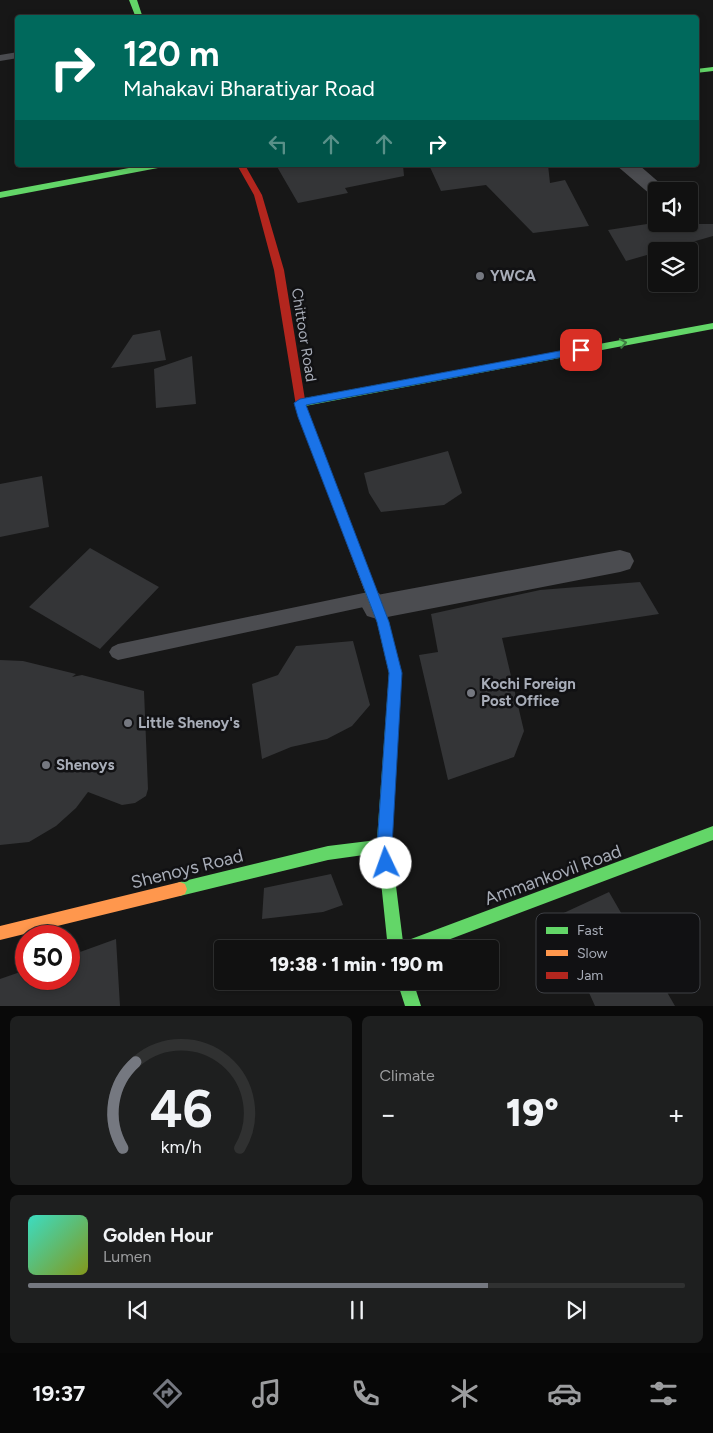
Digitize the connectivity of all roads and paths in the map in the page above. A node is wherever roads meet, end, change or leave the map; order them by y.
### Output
1 (133, 0) edge
2 (139, 15) edge
3 (15, 56) edge
4 (0, 58) edge
5 (713, 68) edge
6 (699, 70) edge
7 (147, 167) edge
8 (242, 167) edge
9 (628, 167) edge
10 (648, 183) edge
11 (0, 195) edge
12 (713, 326) edge
13 (300, 403) junction
14 (620, 561) dead end
15 (375, 603) junction
16 (118, 652) dead end
17 (713, 834) edge
18 (384, 846) junction
19 (0, 933) edge
20 (395, 940) edge
21 (428, 940) edge
22 (408, 990) edge
23 (413, 1006) edge

1 - 2 main road
3 - 4 lane
5 - 6 main road
7 - 11 main road
8 - 13 main road, Chittoor Road
9 - 10 street
13 -> 12 main road
13 - 15 main road, Chittoor Road
14 - 15 street
15 - 16 lane
15 - 18 main road, Chittoor Road
17 - 21 main road, Ammankovil Road
18 - 19 main road, Shenoys Road
18 - 20 main road, Chittoor Road
22 - 23 main road

